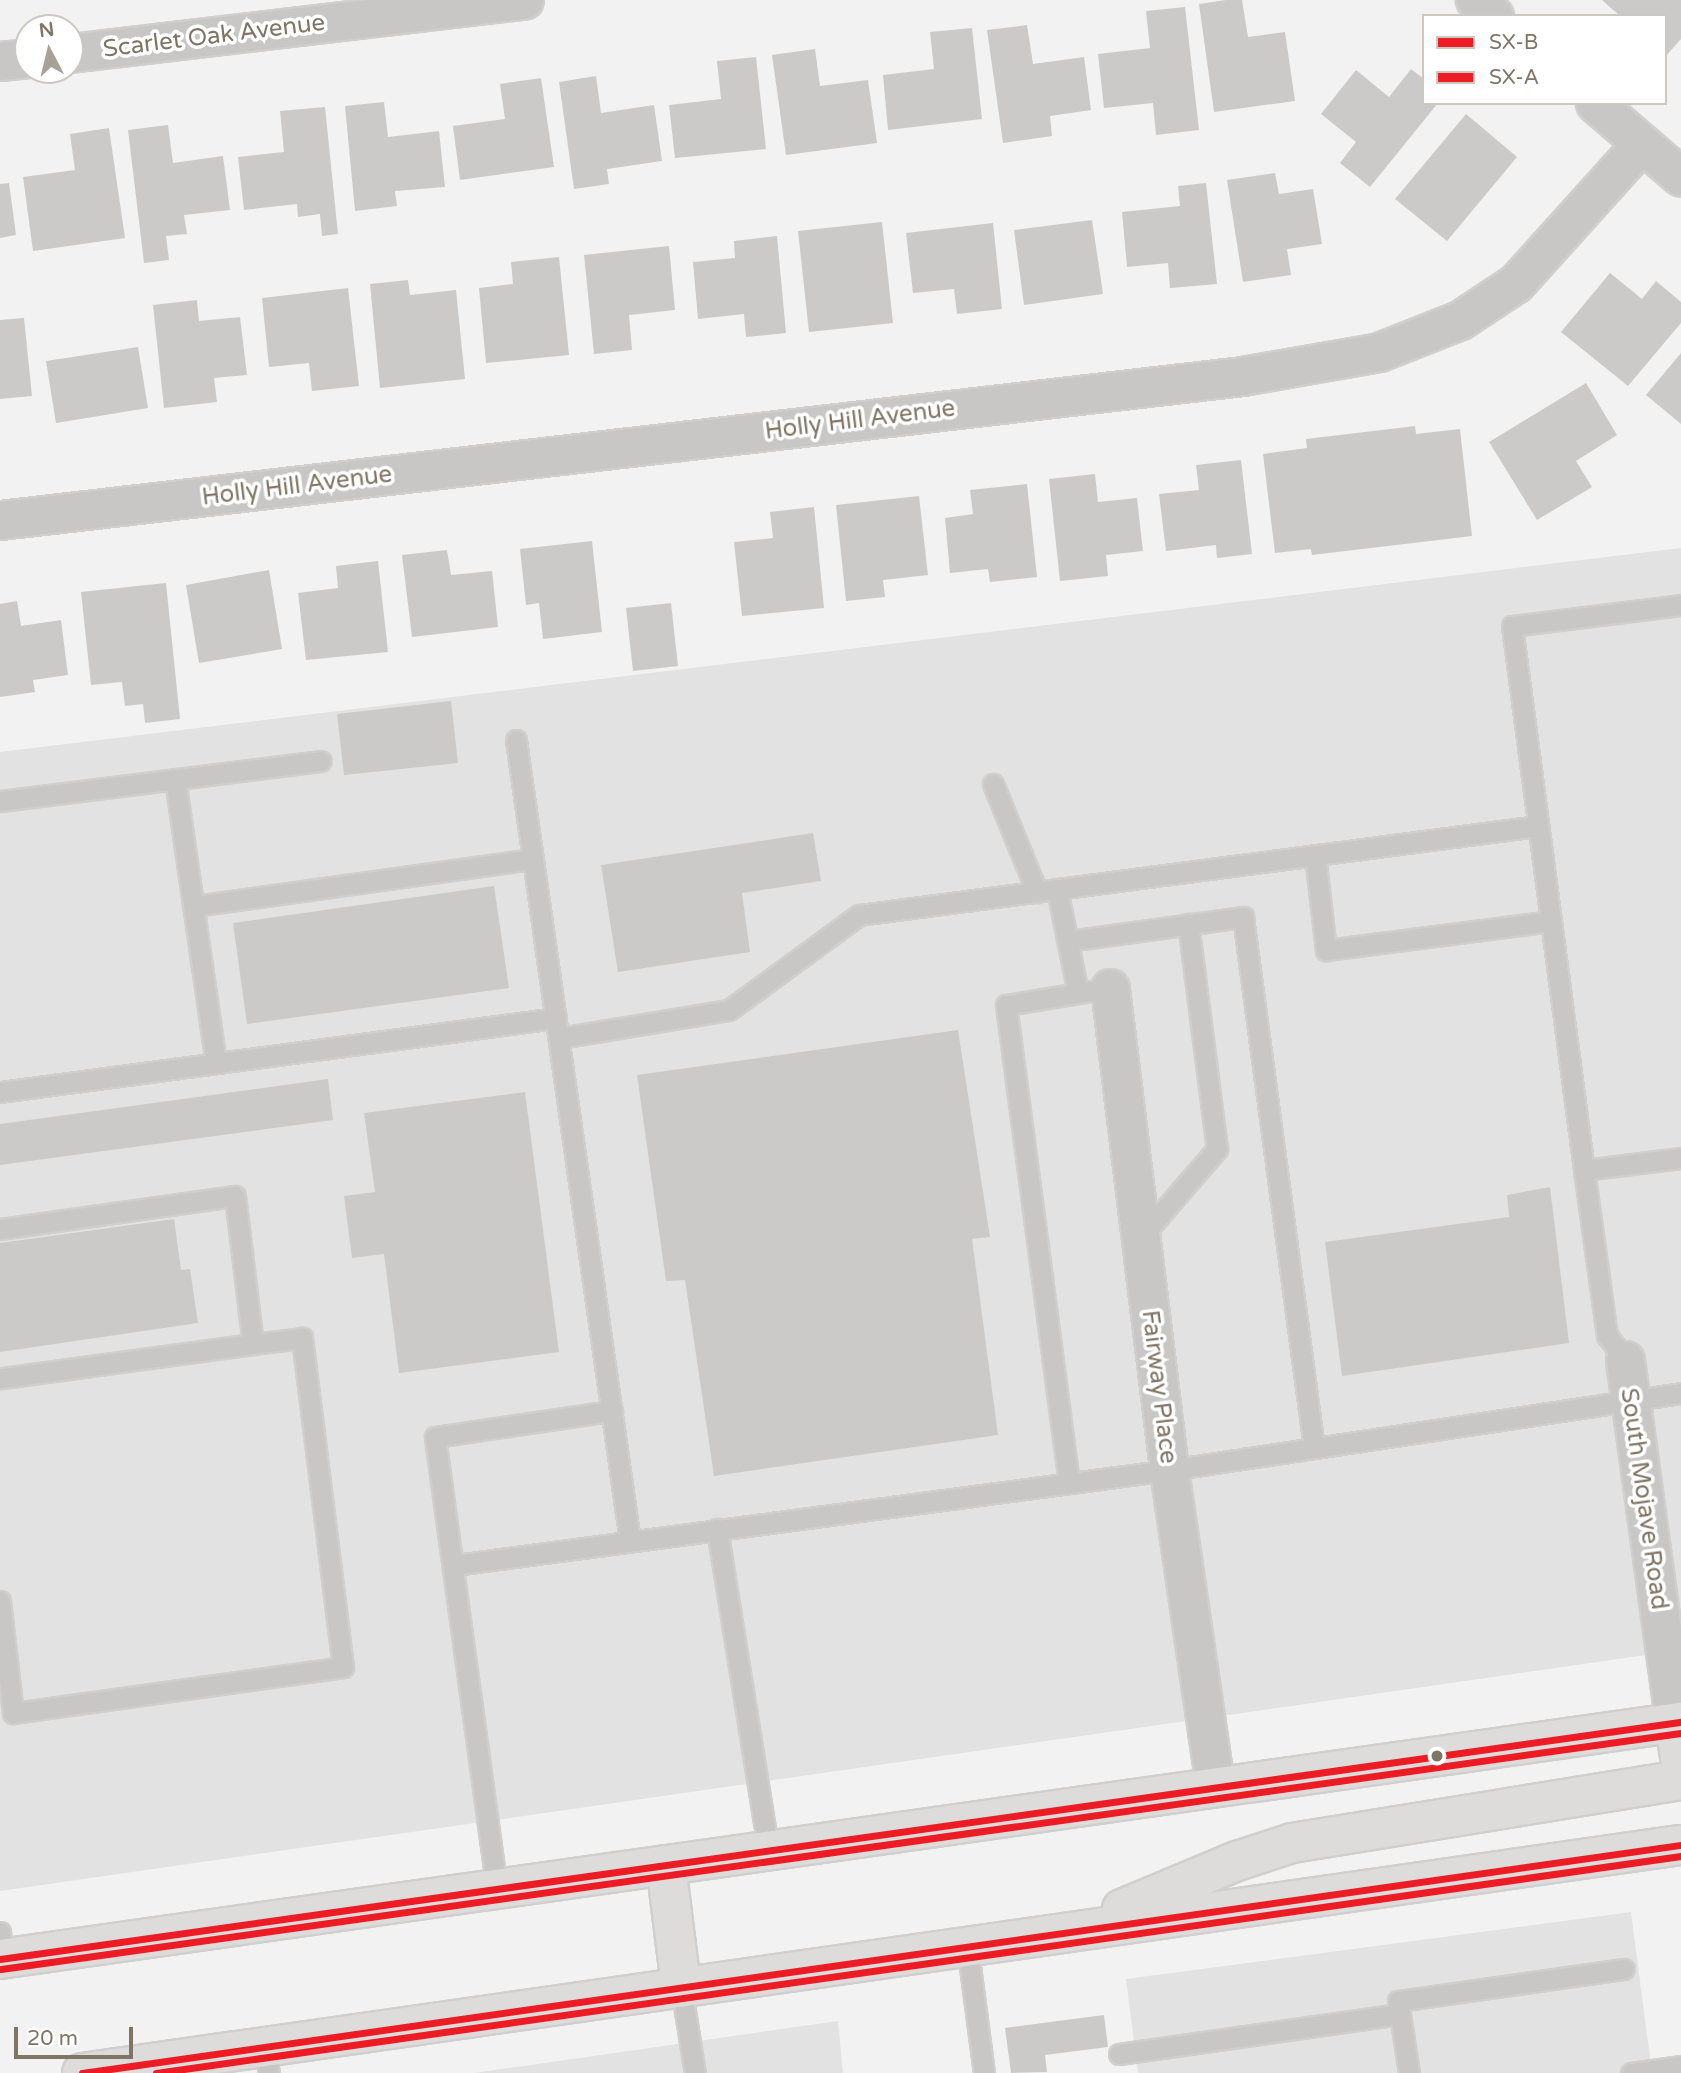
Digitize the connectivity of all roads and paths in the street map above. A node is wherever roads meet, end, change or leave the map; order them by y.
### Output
1 (524, 0) edge
2 (1475, 0) edge
3 (1492, 14) edge
4 (84, 51) edge
5 (1597, 105) edge
6 (1642, 144) junction
7 (1681, 177) edge
8 (0, 520) edge
9 (1681, 605) edge
10 (516, 740) dead end
11 (321, 761) dead end
12 (175, 779) junction
13 (993, 784) dead end
14 (0, 802) edge
15 (1538, 826) junction
16 (1315, 855) junction
17 (533, 859) junction
18 (1057, 889) junction
19 (1037, 892) junction
20 (194, 905) junction
21 (1550, 921) junction
22 (1188, 924) junction
23 (1067, 941) junction
24 (1094, 991) junction
25 (556, 1018) junction
26 (559, 1038) junction
27 (216, 1063) junction
28 (0, 1092) edge
29 (1681, 1158) edge
30 (1584, 1170) junction
31 (0, 1229) edge
32 (1140, 1238) junction
33 (253, 1344) junction
34 (1625, 1360) joint
35 (0, 1378) edge
36 (1681, 1393) edge
37 (1630, 1400) junction
38 (612, 1411) junction
39 (1314, 1448) junction
40 (1169, 1470) junction
41 (1069, 1483) junction
42 (717, 1529) junction
43 (630, 1541) junction
44 (455, 1565) junction
45 (0, 1601) edge
46 (1678, 1722) edge
47 (1681, 1764) edge
48 (1681, 1780) edge
49 (1214, 1785) junction
50 (1681, 1845) edge
51 (768, 1849) junction
52 (666, 1865) junction
53 (497, 1890) junction
54 (1075, 1929) junction
55 (967, 1944) junction
56 (1, 1950) edge
57 (1623, 1969) dead end
58 (681, 1986) junction
59 (1400, 2014) junction
60 (1119, 2054) dead end
61 (267, 2060) edge
62 (1681, 2066) edge
63 (82, 2073) edge
64 (695, 2073) edge
65 (984, 2073) edge
66 (1409, 2073) edge
67 (1631, 2073) edge

1 - 4 street, Scarlet Oak Avenue
2 - 3 street
5 - 6 street
6 - 7 street
6 - 8 street, Holly Hill Avenue
9 - 15 lane
10 - 17 lane
11 - 12 lane
12 - 14 lane
12 - 20 lane
13 - 19 lane
15 - 16 lane
15 - 21 lane
16 - 18 lane
16 - 21 lane
17 - 20 lane
17 - 25 lane
18 - 19 lane
18 - 23 lane
19 - 26 lane
20 - 27 lane
21 - 30 lane
22 - 23 lane
22 - 32 lane
22 - 39 lane
23 - 24 lane
24 - 32 street, Fairway Place
24 - 41 lane
25 - 26 lane
25 - 27 lane
26 - 38 lane
27 - 28 lane
29 - 30 lane
30 - 34 lane
31 - 33 lane
32 - 40 street, Fairway Place
33 - 35 lane
33 - 45 lane
34 - 37 street, South Mojave Road
36 - 37 lane
37 - 39 lane
37 - 46 street, South Mojave Road
38 - 43 lane
38 - 44 lane
39 - 40 lane
40 - 41 lane
40 - 49 street, Fairway Place
41 - 42 lane
42 - 43 lane
42 - 51 lane
43 - 44 lane
44 - 53 lane
46 - 47 main road, South Mojave Road
46 - 49 main road
48 - 54 main road
49 - 51 main road
50 - 54 main road
51 - 52 main road
52 - 53 main road
52 - 58 main road
53 - 56 main road
54 - 55 main road
55 - 58 main road
55 - 65 lane
57 - 59 lane
58 - 61 main road
58 - 64 lane
59 - 60 lane
59 - 66 lane
61 - 63 main road
62 - 67 lane

